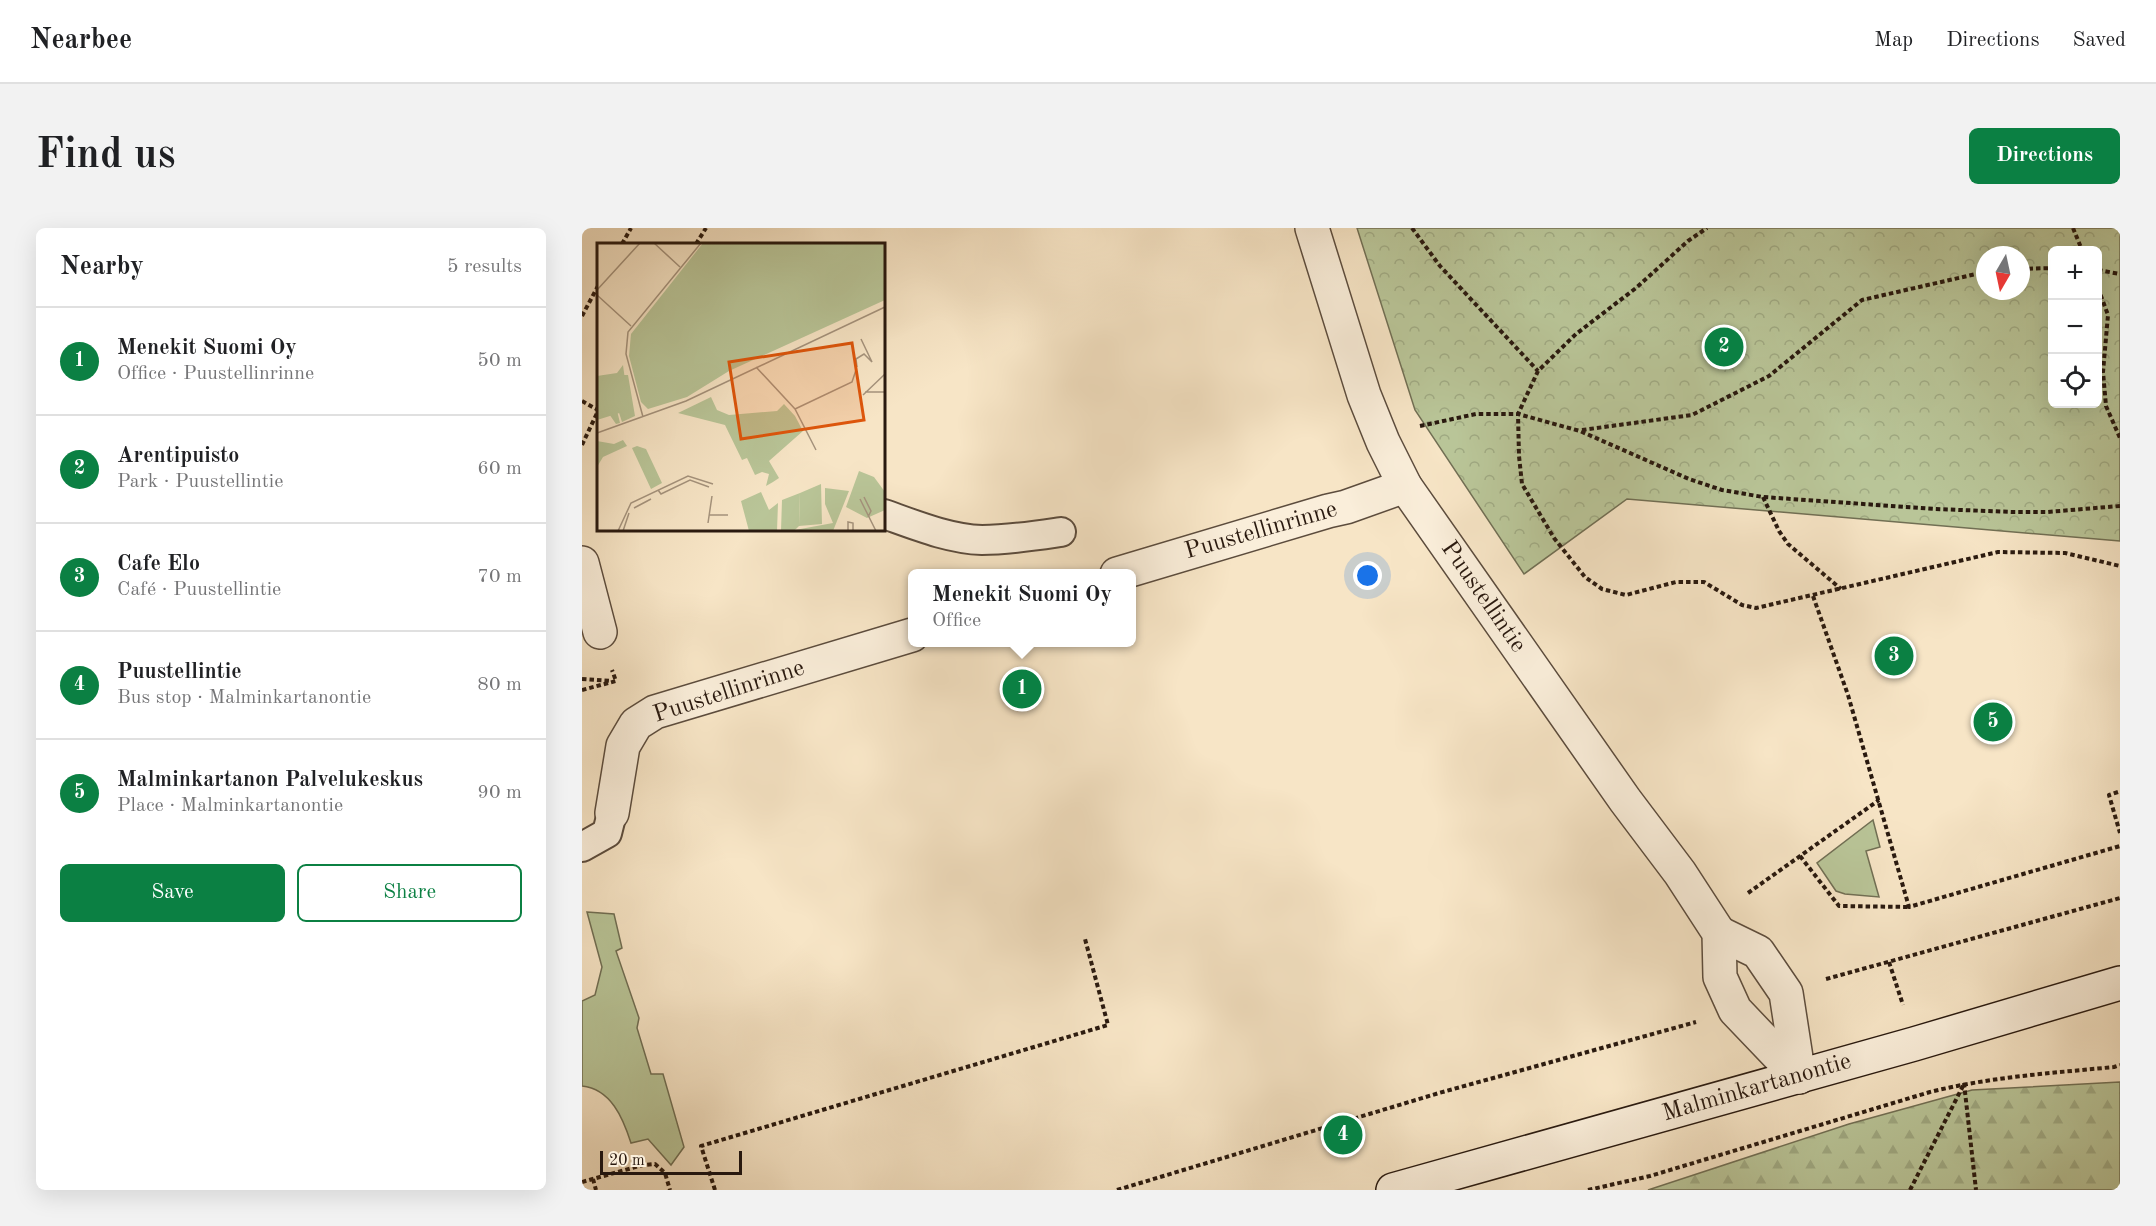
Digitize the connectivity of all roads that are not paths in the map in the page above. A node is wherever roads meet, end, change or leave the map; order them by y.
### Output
1 (1312, 228) edge
2 (1405, 486) junction
3 (885, 514) edge
4 (1060, 532) dead end
5 (582, 563) edge
6 (1130, 569) edge
7 (600, 632) dead end
8 (908, 636) edge
9 (612, 813) joint
10 (582, 847) edge
11 (1719, 933) junction
12 (2120, 983) edge
13 (1799, 1077) junction
14 (1393, 1190) edge

1 - 2 street, Puustellintie
2 - 6 street, Puustellinrinne
2 - 11 street, Puustellintie
3 - 4 lane
5 - 7 street
8 - 9 street, Puustellinrinne
9 - 10 lane
11 - 13 street
11 - 13 street
12 - 13 street, Malminkartanontie
13 - 14 street, Malminkartanontie

